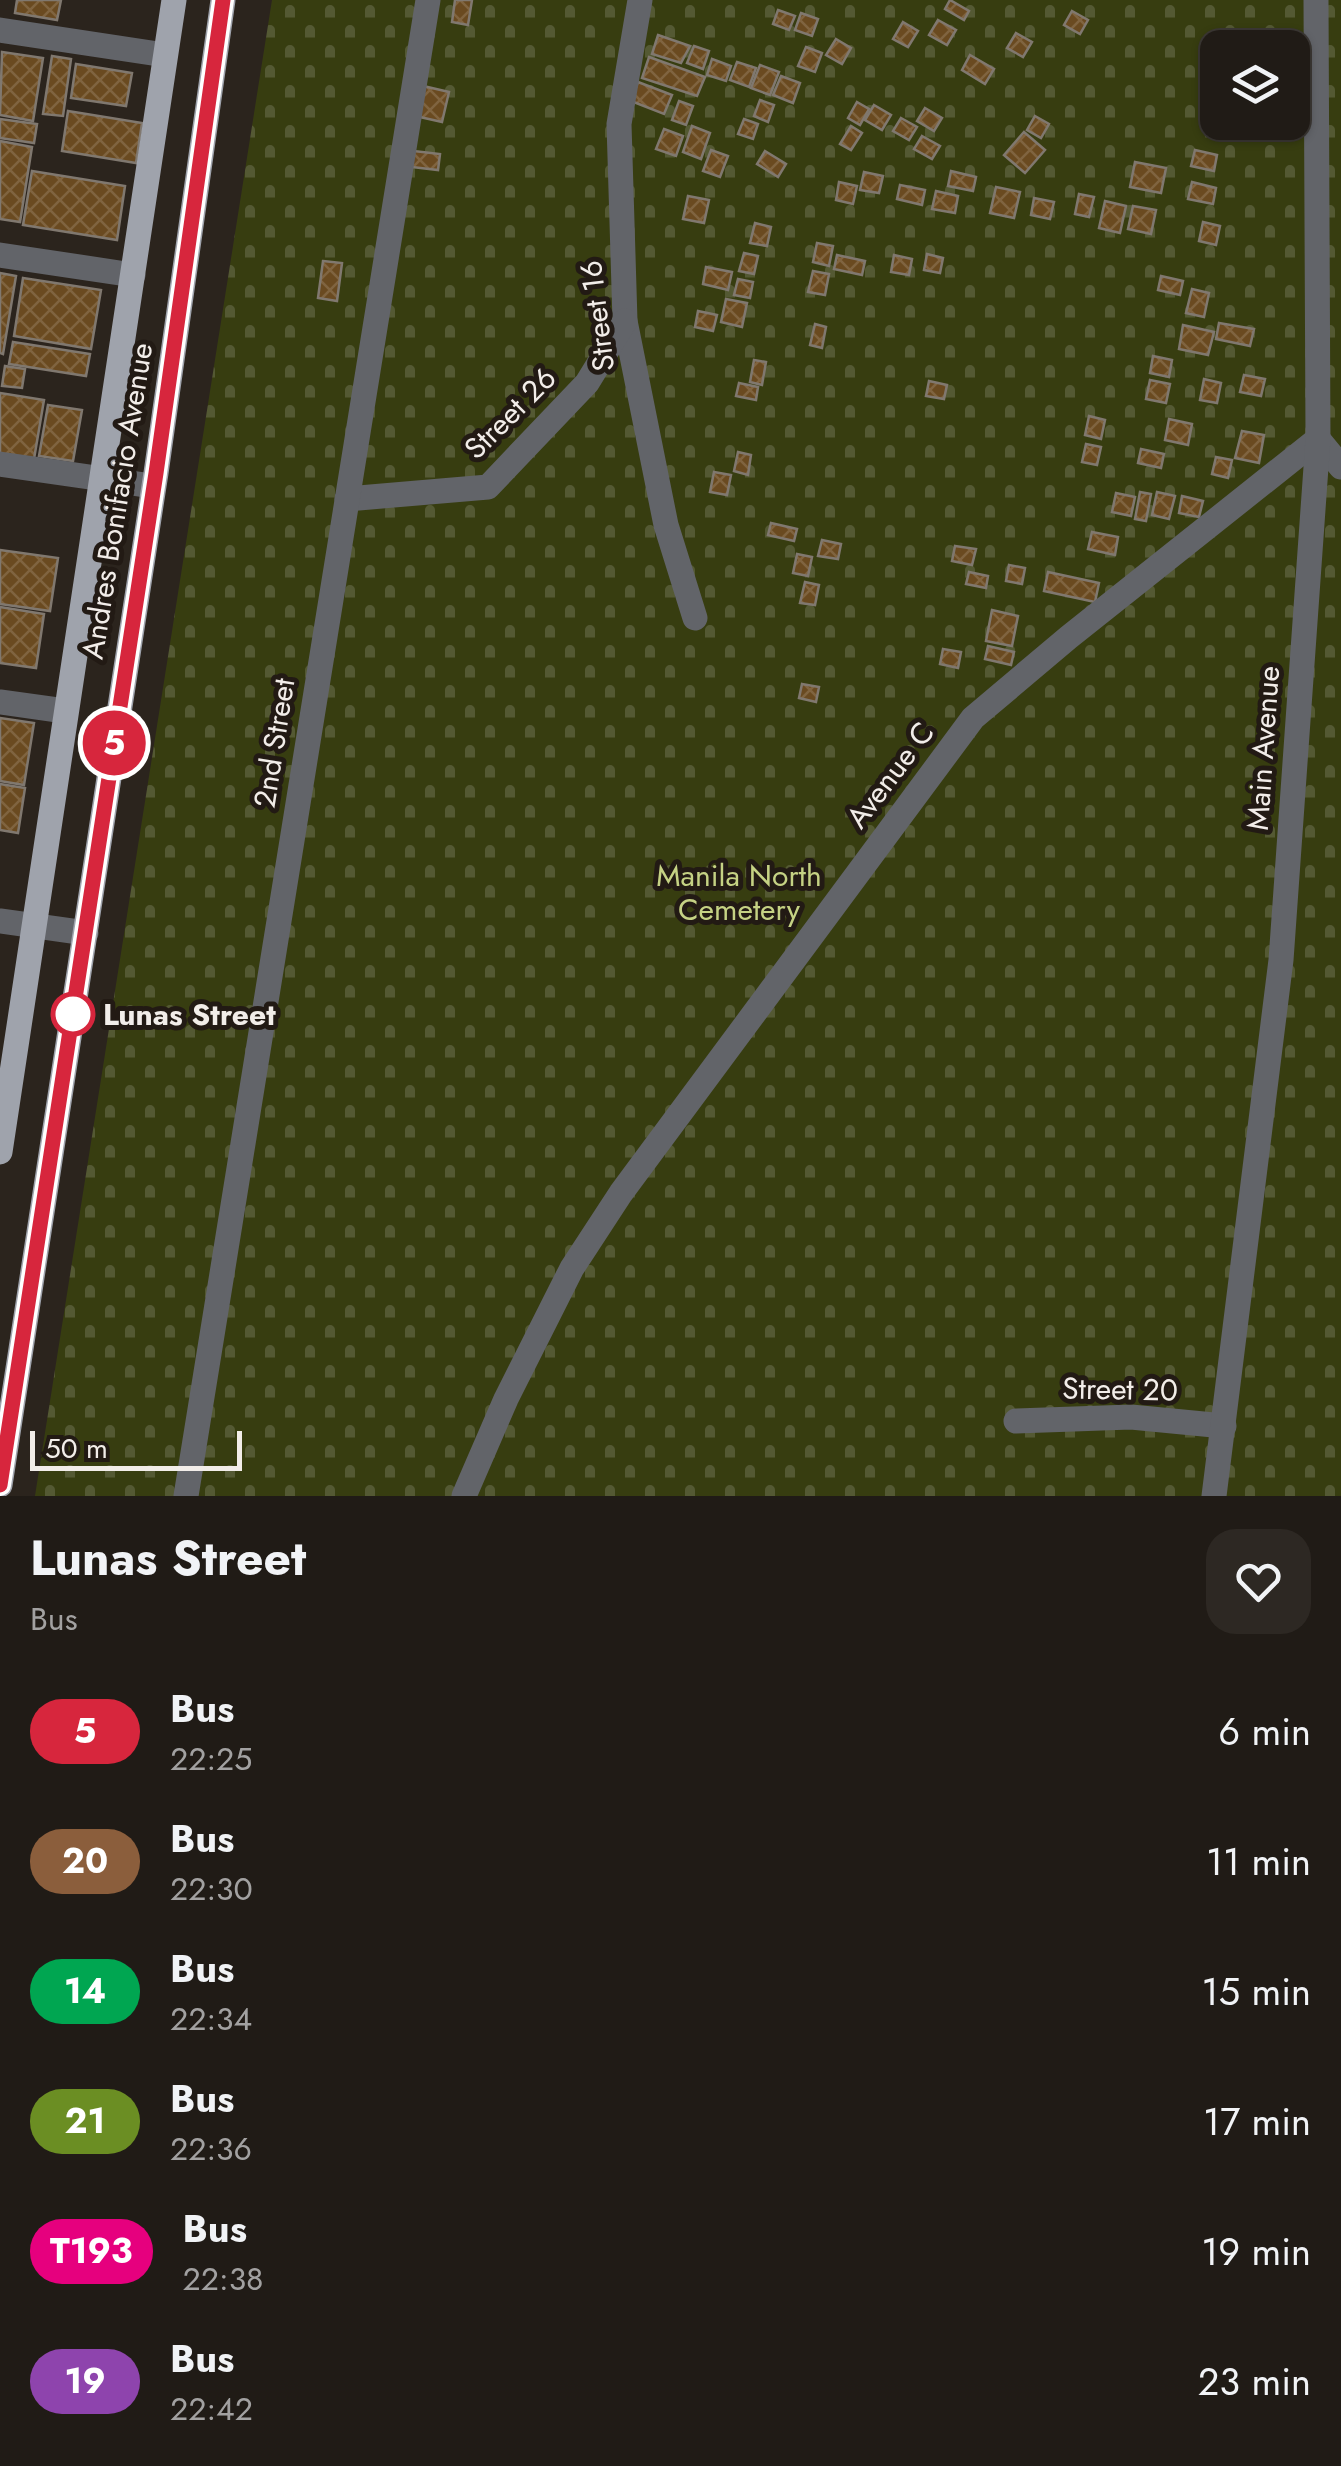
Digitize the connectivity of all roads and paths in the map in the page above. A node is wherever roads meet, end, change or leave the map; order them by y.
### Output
1 (174, 0) edge
2 (223, 0) edge
3 (428, 0) edge
4 (640, 0) edge
5 (1316, 0) edge
6 (0, 30) edge
7 (164, 54) junction
8 (0, 255) edge
9 (133, 275) junction
10 (625, 321) junction
11 (1318, 440) junction
12 (0, 464) edge
13 (1341, 467) edge
14 (100, 478) junction
15 (152, 486) junction
16 (346, 500) junction
17 (695, 618) dead end
18 (0, 702) edge
19 (65, 712) junction
20 (0, 921) edge
21 (33, 926) junction
22 (86, 933) junction
23 (0, 1148) edge
24 (1016, 1421) dead end
25 (1224, 1426) junction
26 (0, 1485) edge
27 (186, 1496) edge
28 (464, 1496) edge
29 (1214, 1496) edge

1 - 7 main road, Andres Bonifacio Avenue
2 - 15 main road, Andres Bonifacio Avenue
3 - 16 street, 2nd Street
4 - 10 street, Street 16
5 - 11 street, Main Avenue
6 - 7 street
7 - 9 main road, Andres Bonifacio Avenue
8 - 9 street
9 - 14 main road, Andres Bonifacio Avenue
10 - 16 street, Street 26
10 - 17 street, Street 16
11 - 13 street
11 - 25 street, Main Avenue
11 - 28 street, Avenue C
12 - 14 street
14 - 15 street
14 - 19 main road, Andres Bonifacio Avenue
15 - 22 main road, Andres Bonifacio Avenue
16 - 27 street, 2nd Street
18 - 19 street
19 - 21 main road, Andres Bonifacio Avenue
20 - 21 street
21 - 22 street
21 - 23 main road, Andres Bonifacio Avenue
22 - 26 main road, Andres Bonifacio Avenue
24 - 25 street, Street 20
25 - 29 street, Main Avenue

